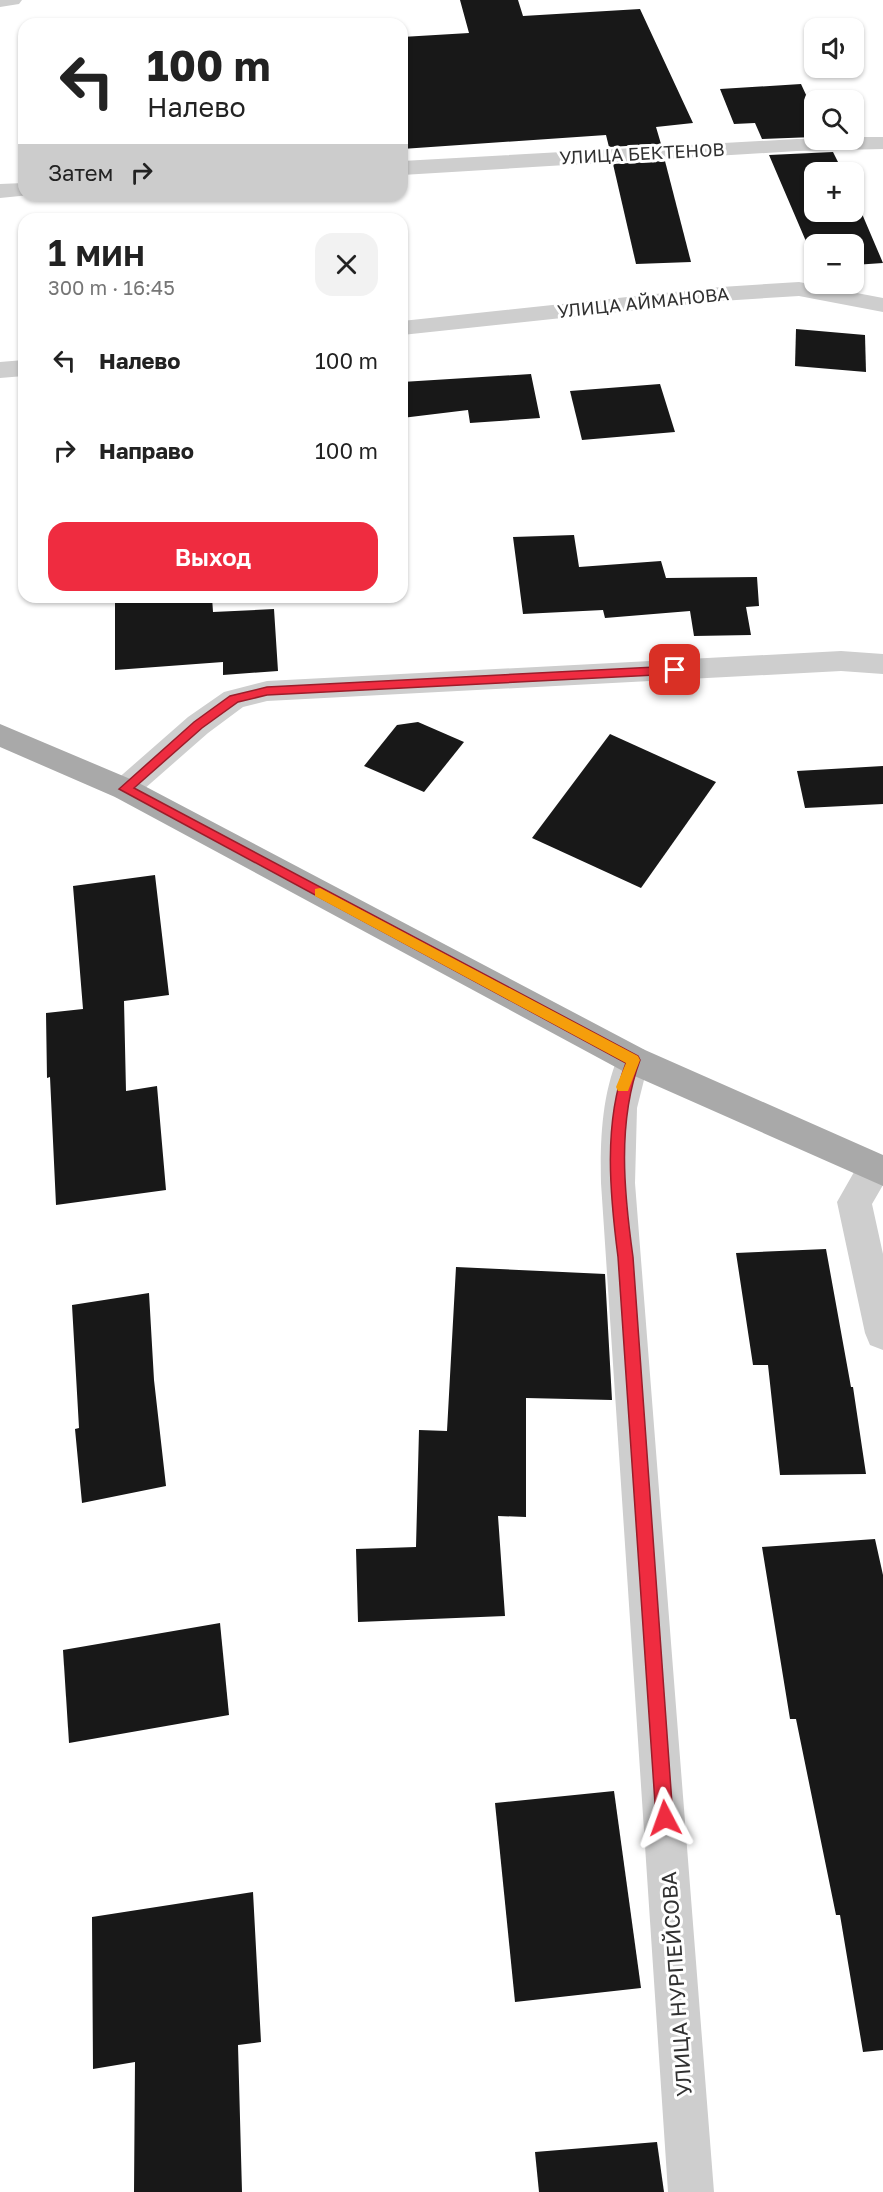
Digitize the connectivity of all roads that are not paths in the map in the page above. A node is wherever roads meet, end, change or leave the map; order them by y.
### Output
1 (12, 0) edge
2 (0, 1) edge
3 (883, 143) edge
4 (408, 168) edge
5 (18, 190) edge
6 (0, 191) edge
7 (883, 305) edge
8 (408, 327) edge
9 (18, 368) edge
10 (0, 370) edge
11 (883, 664) edge
12 (0, 735) edge
13 (125, 789) junction
14 (633, 1060) junction
15 (878, 1170) edge
16 (883, 1333) edge
17 (691, 2192) edge

1 - 2 street
3 - 4 street, УЛИЦА БЕКТЕНОВ
5 - 6 street
7 - 8 street, УЛИЦА АЙМАНОВА
9 - 10 street
11 - 13 street
12 - 13 main road
13 - 14 main road
14 - 15 main road
14 - 17 street, УЛИЦА НУРПЕЙСОВА
15 - 16 street

